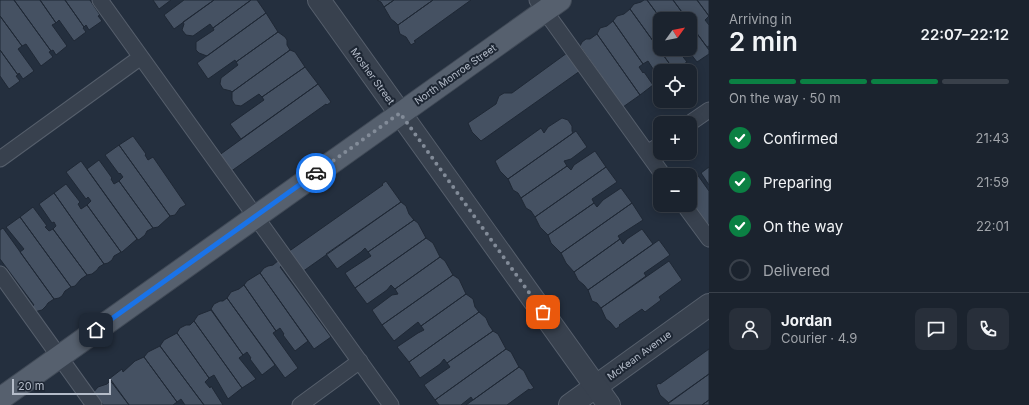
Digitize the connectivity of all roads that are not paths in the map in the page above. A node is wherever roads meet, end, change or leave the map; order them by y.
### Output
1 (100, 0) edge
2 (319, 0) edge
3 (547, 4) edge
4 (141, 57) junction
5 (709, 110) edge
6 (400, 113) junction
7 (697, 119) edge
8 (653, 150) edge
9 (648, 153) junction
10 (0, 159) edge
11 (658, 168) edge
12 (689, 212) edge
13 (255, 216) junction
14 (709, 239) edge
15 (0, 274) edge
16 (709, 305) edge
17 (60, 356) junction
18 (360, 362) junction
19 (596, 386) junction
20 (0, 399) edge
21 (94, 405) edge
22 (300, 405) edge
23 (391, 405) edge
24 (570, 405) edge
25 (609, 405) edge

1 - 4 lane
2 - 6 street, Mosher Street
3 - 6 main road, North Monroe Street
3 - 9 lane
4 - 10 lane
4 - 13 lane
5 - 7 lane
6 - 13 main road, North Monroe Street
6 - 19 street, Mosher Street
8 - 9 lane
9 - 11 lane
12 - 14 lane
13 - 17 main road, North Monroe Street
13 - 18 lane
15 - 17 lane
16 - 19 street, McKean Avenue
17 - 20 main road, North Monroe Street
17 - 21 lane
18 - 22 lane
18 - 23 lane
19 - 24 street, McKean Avenue
19 - 25 street, Mosher Street

